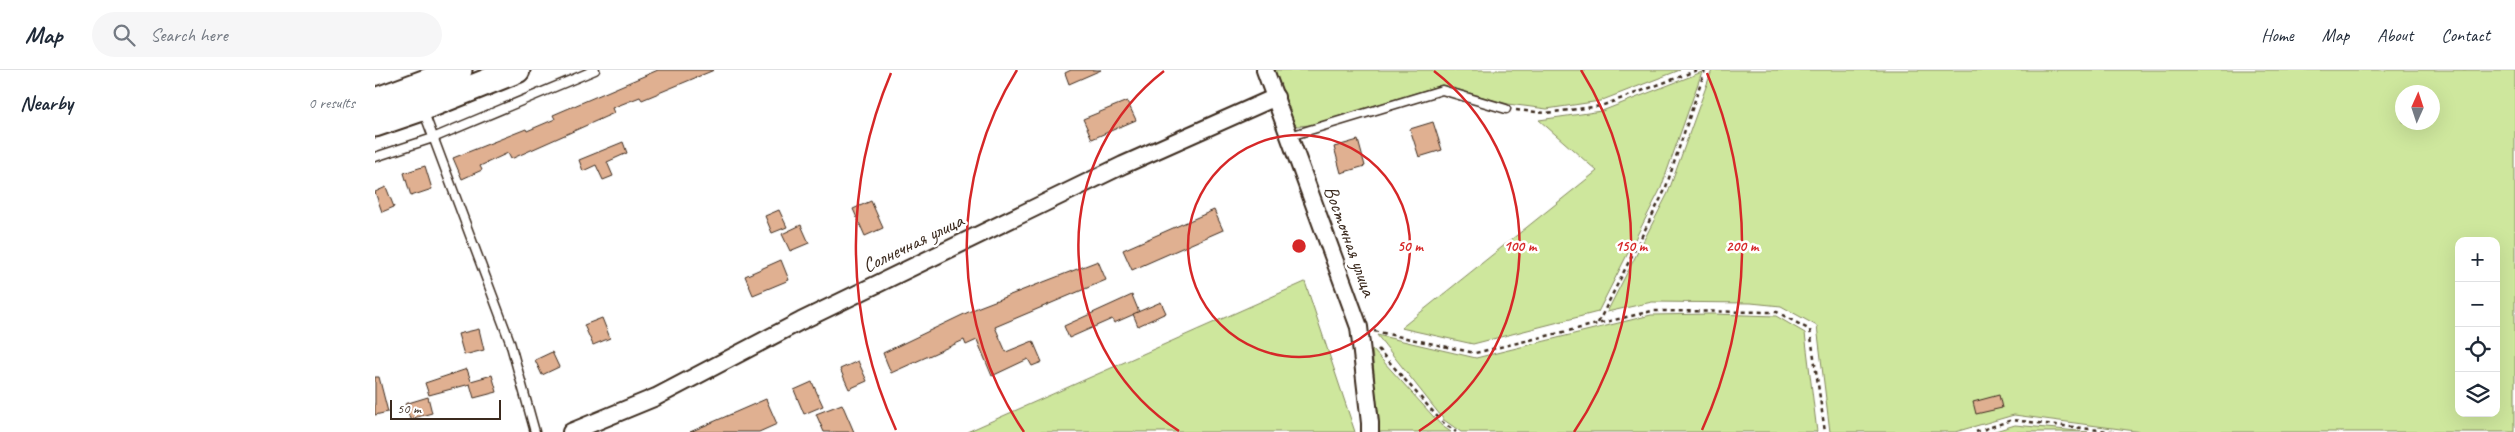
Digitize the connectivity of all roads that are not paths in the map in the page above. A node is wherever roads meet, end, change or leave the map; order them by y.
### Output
1 (517, 70) edge
2 (595, 70) edge
3 (1265, 70) edge
4 (447, 72) edge
5 (1276, 97) junction
6 (375, 101) edge
7 (422, 108) junction
8 (1506, 109) road end
9 (375, 124) edge
10 (1290, 136) junction
11 (433, 138) junction
12 (375, 157) edge
13 (535, 432) edge
14 (571, 432) edge
15 (1369, 432) edge

1 - 7 main road
2 - 11 lane
3 - 5 street, Восточная улица
4 - 6 main road
5 - 10 street, Восточная улица
5 - 14 street, Солнечная улица
7 - 9 main road
7 - 11 lane
8 - 10 lane
10 - 15 street, Восточная улица
11 - 12 lane
11 - 13 lane

